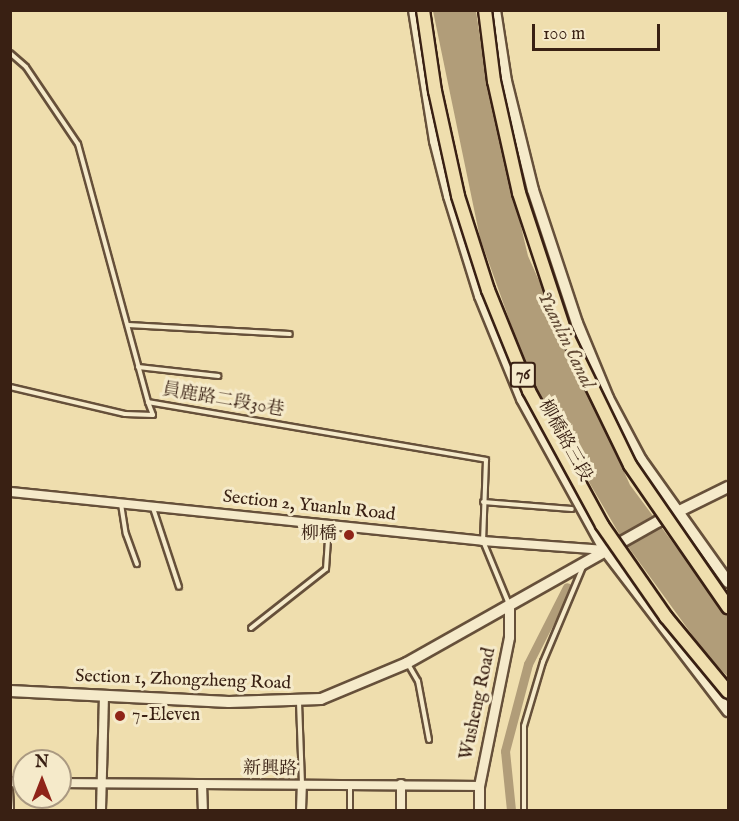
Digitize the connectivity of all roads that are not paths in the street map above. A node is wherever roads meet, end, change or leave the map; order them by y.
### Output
1 (414, 10) edge
2 (423, 10) edge
3 (485, 10) edge
4 (495, 10) edge
5 (10, 53) edge
6 (128, 325) junction
7 (290, 334) dead end
8 (138, 367) junction
9 (218, 376) dead end
10 (10, 387) edge
11 (148, 402) junction
12 (729, 487) edge
13 (10, 492) edge
14 (120, 502) junction
15 (483, 502) junction
16 (152, 505) junction
17 (572, 509) dead end
18 (678, 511) junction
19 (329, 524) junction
20 (483, 542) junction
21 (605, 550) junction
22 (584, 563) junction
23 (137, 564) dead end
24 (729, 582) edge
25 (179, 587) dead end
26 (509, 604) junction
27 (729, 607) edge
28 (251, 628) dead end
29 (407, 663) junction
30 (10, 691) edge
31 (729, 692) edge
32 (104, 696) junction
33 (299, 702) junction
34 (729, 711) edge
35 (429, 740) dead end
36 (72, 783) edge
37 (102, 783) junction
38 (202, 784) junction
39 (401, 784) junction
40 (302, 785) junction
41 (350, 785) junction
42 (479, 786) junction
43 (10, 790) edge
44 (12, 810) edge
45 (101, 810) edge
46 (202, 810) edge
47 (301, 810) edge
48 (350, 810) edge
49 (401, 810) edge
50 (479, 810) edge
51 (524, 810) edge

1 - 21 main road, 柳橋路三段
2 - 31 highway, 76, bridge
3 - 27 highway, bridge
4 - 18 main road
5 - 6 lane, 員鹿路二段30巷
6 - 7 lane
6 - 8 lane, 員鹿路二段30巷
8 - 9 lane
8 - 11 lane, 員鹿路二段30巷
10 - 11 lane
11 - 15 lane, 員鹿路二段30巷
12 - 18 main road, Section 1, Zhongzheng Road
13 - 14 street, Section 2, Yuanlu Road
14 - 16 street, Section 2, Yuanlu Road
14 - 23 lane
15 - 17 lane
15 - 20 lane, 員鹿路二段30巷
16 - 19 street, Section 2, Yuanlu Road
16 - 25 lane
18 - 21 main road, Section 1, Zhongzheng Road
18 - 24 main road
19 - 20 street, Section 2, Yuanlu Road
19 - 28 lane
20 - 21 street, Section 2, Yuanlu Road
20 - 26 lane, 員鹿路二段30巷
21 - 22 main road, Section 1, Zhongzheng Road
21 - 34 main road, 柳橋路三段
22 - 26 main road, Section 1, Zhongzheng Road
22 - 51 lane
26 - 29 main road, Section 1, Zhongzheng Road
26 - 42 street, Wusheng Road
29 - 33 main road, Section 1, Zhongzheng Road
29 - 35 lane
30 - 32 main road, Section 1, Zhongzheng Road
32 - 33 main road, Section 1, Zhongzheng Road
32 - 37 street
33 - 40 lane
36 - 37 street, 新興路
37 - 38 street, 新興路
37 - 45 street
38 - 40 street, 新興路
38 - 46 street
39 - 41 street, 新興路
39 - 42 street, 新興路
39 - 49 street
40 - 41 street, 新興路
40 - 47 street
41 - 48 lane
42 - 50 street, Wusheng Road
43 - 44 lane

